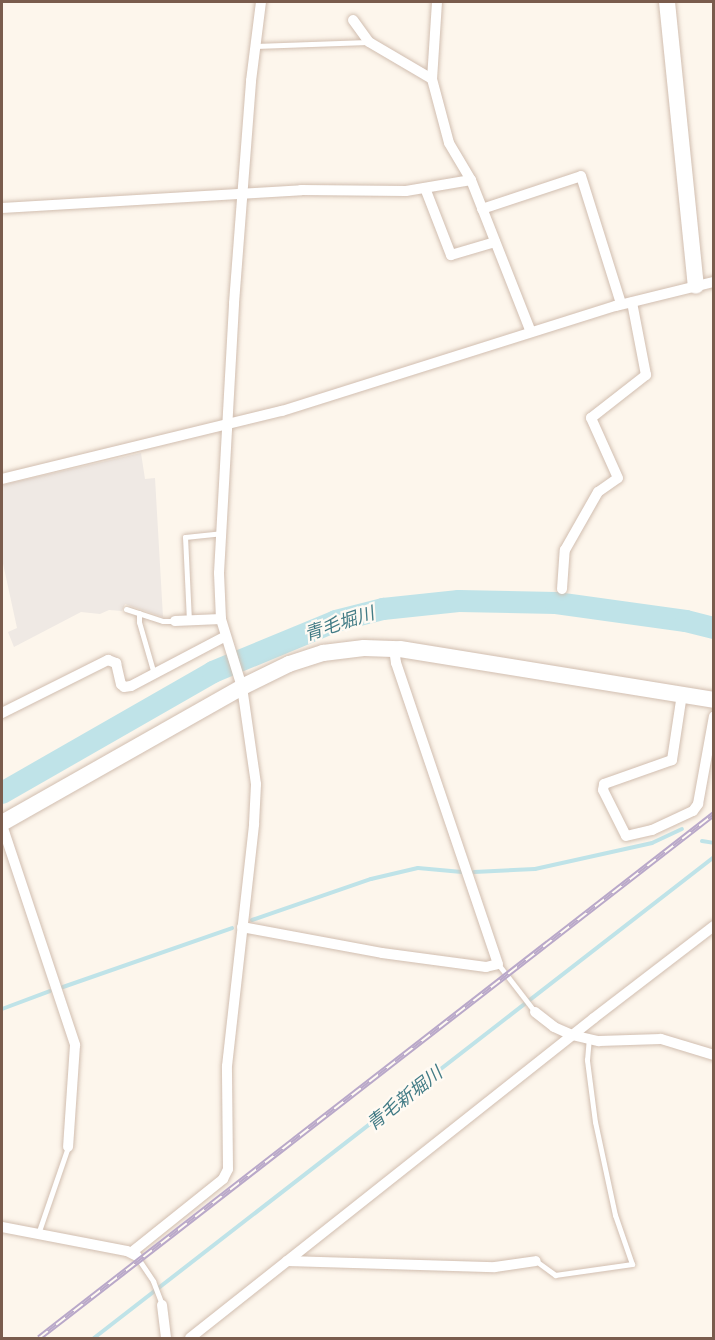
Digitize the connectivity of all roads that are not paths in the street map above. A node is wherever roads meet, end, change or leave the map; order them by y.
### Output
1 (261, 2) edge
2 (437, 2) edge
3 (667, 2) edge
4 (353, 20) dead end
5 (369, 42) junction
6 (255, 46) junction
7 (432, 79) junction
8 (471, 180) junction
9 (425, 188) junction
10 (243, 193) junction
11 (2, 208) edge
12 (482, 209) junction
13 (495, 242) junction
14 (714, 282) edge
15 (696, 286) junction
16 (626, 303) junction
17 (531, 332) junction
18 (228, 424) junction
19 (2, 479) edge
20 (221, 533) junction
21 (562, 590) dead end
22 (126, 609) dead end
23 (139, 613) junction
24 (222, 619) junction
25 (175, 621) joint
26 (189, 621) junction
27 (228, 641) junction
28 (394, 648) junction
29 (154, 674) junction
30 (241, 682) junction
31 (682, 694) junction
32 (714, 700) edge
33 (2, 713) edge
34 (714, 716) edge
35 (2, 824) edge
36 (714, 926) edge
37 (242, 927) junction
38 (498, 964) junction
39 (533, 1011) joint
40 (572, 1035) junction
41 (589, 1039) junction
42 (714, 1054) edge
43 (68, 1147) joint
44 (2, 1227) edge
45 (38, 1234) junction
46 (135, 1254) junction
47 (536, 1261) joint
48 (287, 1262) junction
49 (162, 1302) joint
50 (166, 1338) edge
51 (190, 1338) edge

1 - 6 street
2 - 7 street
3 - 15 street
4 - 5 street
5 - 6 lane
5 - 7 street
6 - 10 street
7 - 8 street
8 - 9 street
8 - 12 street
9 - 10 street
9 - 13 street
10 - 11 street
10 - 18 street
12 - 13 street
12 - 16 street
13 - 17 street
14 - 15 street
15 - 16 street
16 - 17 street
16 - 21 street
17 - 18 street
18 - 19 street
18 - 20 street
20 - 24 street
20 - 26 lane
22 - 23 lane
23 - 25 lane
23 - 29 lane
24 - 26 street
24 - 27 street
25 - 26 street
27 - 29 street
27 - 30 street
28 - 30 street
28 - 31 street
28 - 38 street
29 - 33 street
30 - 35 street
30 - 37 street
31 - 32 street
31 - 34 street
35 - 43 street
36 - 40 street
37 - 38 street
37 - 46 street
38 - 39 lane
39 - 40 street
40 - 41 street
40 - 48 street
41 - 42 street
41 - 47 lane
43 - 45 lane
44 - 45 street
45 - 46 street
46 - 49 lane
47 - 48 street
48 - 51 street
49 - 50 street

